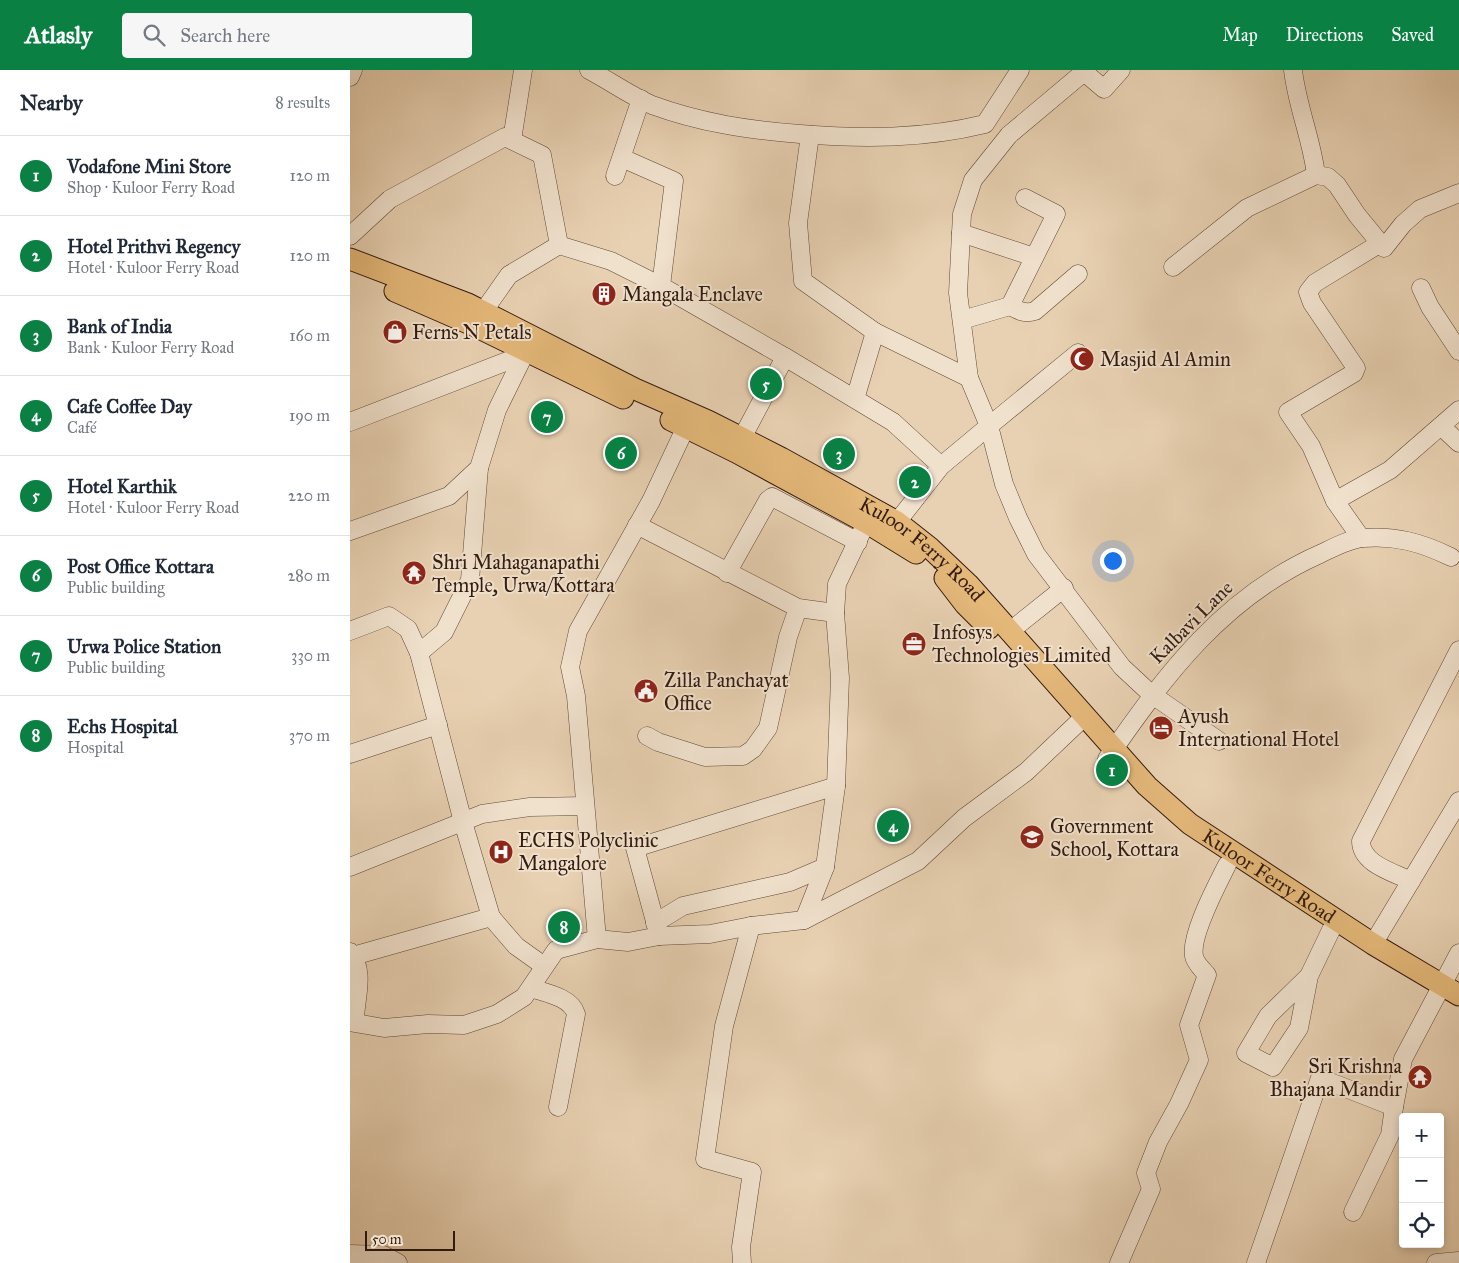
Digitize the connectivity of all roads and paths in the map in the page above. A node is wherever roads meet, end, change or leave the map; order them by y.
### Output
1 (353, 70) edge
2 (523, 70) edge
3 (589, 70) edge
4 (1020, 70) edge
5 (1121, 70) edge
6 (1293, 70) edge
7 (350, 77) edge
8 (641, 99) junction
9 (810, 135) junction
10 (512, 140) junction
11 (622, 158) junction
12 (615, 176) dead end
13 (1316, 176) junction
14 (1459, 193) edge
15 (1025, 198) dead end
16 (961, 233) junction
17 (350, 236) edge
18 (1379, 244) junction
19 (559, 245) junction
20 (1034, 257) junction
21 (350, 259) edge
22 (1172, 267) dead end
23 (350, 274) edge
24 (1078, 274) dead end
25 (661, 286) junction
26 (1421, 288) dead end
27 (1010, 306) junction
28 (484, 312) junction
29 (962, 320) junction
30 (875, 332) junction
31 (1459, 350) edge
32 (1078, 353) dead end
33 (526, 354) junction
34 (785, 357) junction
35 (969, 378) junction
36 (855, 399) junction
37 (1459, 410) edge
38 (689, 420) junction
39 (350, 422) edge
40 (988, 426) junction
41 (1442, 427) junction
42 (742, 438) junction
43 (1459, 443) edge
44 (941, 466) junction
45 (479, 468) junction
46 (1335, 501) junction
47 (897, 522) junction
48 (866, 523) junction
49 (637, 525) junction
50 (350, 531) edge
51 (1361, 538) junction
52 (858, 542) junction
53 (1451, 557) dead end
54 (727, 572) junction
55 (1064, 588) junction
56 (798, 608) junction
57 (835, 613) junction
58 (350, 630) edge
59 (1009, 632) junction
60 (1459, 650) edge
61 (419, 653) junction
62 (1151, 694) junction
63 (1080, 721) junction
64 (438, 726) junction
65 (647, 736) dead end
66 (1219, 741) dead end
67 (350, 754) edge
68 (1110, 754) junction
69 (836, 786) junction
70 (585, 806) junction
71 (1457, 808) edge
72 (463, 822) junction
73 (1227, 864) junction
74 (350, 867) edge
75 (825, 867) junction
76 (1411, 881) junction
77 (491, 917) junction
78 (804, 920) junction
79 (751, 926) junction
80 (657, 930) junction
81 (1330, 930) junction
82 (597, 939) junction
83 (1373, 944) junction
84 (1459, 953) edge
85 (352, 954) edge
86 (544, 966) junction
87 (1309, 976) junction
88 (531, 988) junction
89 (1446, 992) edge
90 (1459, 1008) edge
91 (353, 1021) edge
92 (558, 1107) dead end
93 (1394, 1107) junction
94 (1353, 1212) dead end
95 (350, 1254) edge
96 (1459, 1261) edge
97 (398, 1263) edge
98 (742, 1263) edge
99 (1119, 1263) edge
100 (1256, 1263) edge
101 (1436, 1263) edge

1 - 7 street
2 - 10 street
3 - 8 street
4 - 9 street
5 - 16 street
6 - 13 street
8 - 9 street
8 - 11 street
9 - 30 street
10 - 17 street
10 - 19 street
11 - 12 street
11 - 25 street
13 - 18 street
13 - 22 street
14 - 18 street
15 - 20 street
16 - 20 street
16 - 29 street
18 - 46 street
19 - 25 street
19 - 28 street
20 - 27 street
21 - 28 main road, Kuloor Ferry Road
23 - 33 main road, Kuloor Ferry Road
24 - 27 street
25 - 34 street
26 - 31 street
27 - 29 street
28 - 38 main road, Kuloor Ferry Road
29 - 35 street
30 - 35 street
30 - 36 street
32 - 40 street
33 - 38 main road, Kuloor Ferry Road
33 - 39 street
33 - 45 street
34 - 36 street
34 - 42 street
35 - 40 street
36 - 44 street
37 - 41 street
38 - 42 main road, Kuloor Ferry Road
38 - 48 main road, Kuloor Ferry Road
38 - 49 street
40 - 44 street
40 - 55 street
41 - 43 street
41 - 46 street
42 - 47 main road, Kuloor Ferry Road
44 - 47 street
45 - 50 street
45 - 61 street
46 - 51 street
47 - 59 main road, Kuloor Ferry Road
48 - 52 street
48 - 63 main road, Kuloor Ferry Road
49 - 54 street
49 - 70 street
51 - 53 street
51 - 62 street, Kalbavi Lane
52 - 54 street
52 - 57 street
54 - 56 street
55 - 59 street
55 - 62 street
56 - 57 street
56 - 65 street
57 - 69 street
58 - 61 street
59 - 63 main road, Kuloor Ferry Road
60 - 76 street
61 - 64 street
62 - 66 street
62 - 68 street, Kalbavi Lane
63 - 68 main road, Kuloor Ferry Road
63 - 78 street
64 - 67 street
64 - 72 street
68 - 73 main road, Kuloor Ferry Road
68 - 83 main road, Kuloor Ferry Road
69 - 75 street
69 - 80 street
70 - 72 street
70 - 82 street
71 - 76 street
72 - 74 street
72 - 77 street
73 - 81 main road, Kuloor Ferry Road
73 - 99 street
75 - 78 street
75 - 80 street
76 - 83 street
77 - 85 street
77 - 86 street
78 - 79 street
79 - 80 street
79 - 98 street
80 - 82 street
81 - 87 street
81 - 89 main road, Kuloor Ferry Road
82 - 86 street
83 - 89 main road, Kuloor Ferry Road
84 - 89 street
85 - 91 street
86 - 88 street
87 - 87 street
88 - 91 street
88 - 92 street
89 - 90 main road, Kuloor Ferry Road
89 - 93 street
93 - 94 street
93 - 100 street
95 - 97 street
96 - 101 street

